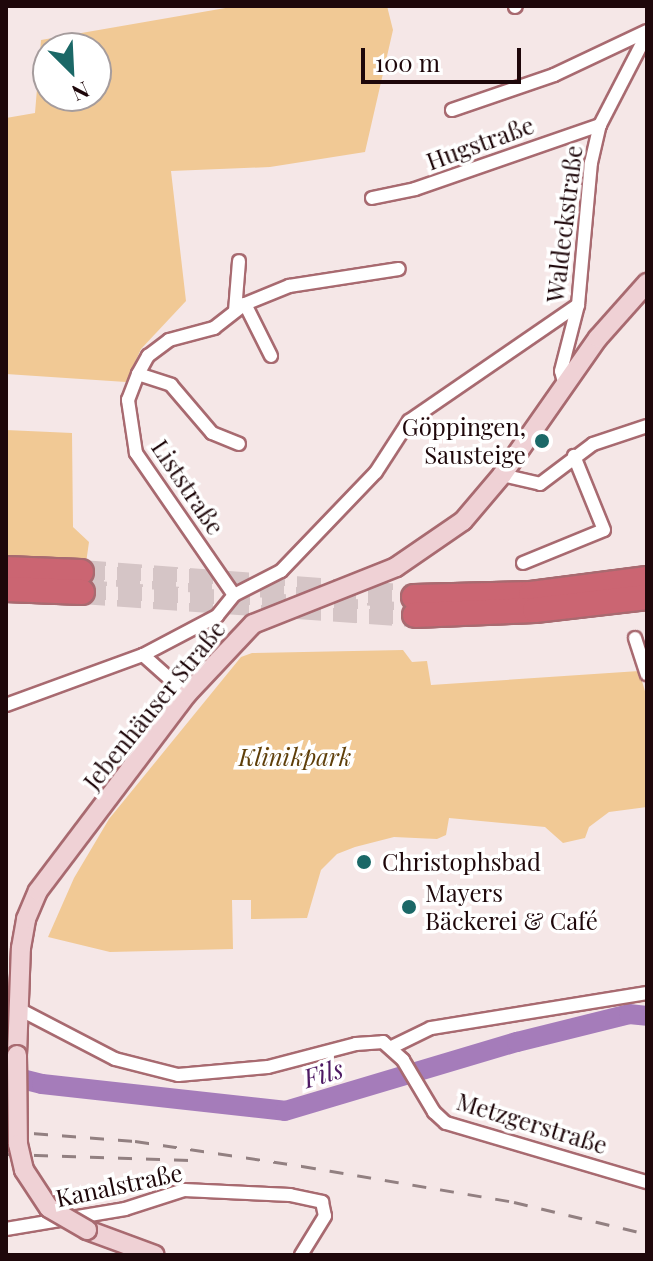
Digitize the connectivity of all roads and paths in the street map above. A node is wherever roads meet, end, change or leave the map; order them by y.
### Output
1 (647, 32) edge
2 (452, 110) dead end
3 (600, 125) junction
4 (372, 198) dead end
5 (239, 261) dead end
6 (399, 269) dead end
7 (647, 283) edge
8 (578, 305) junction
9 (240, 307) junction
10 (271, 356) dead end
11 (138, 374) junction
12 (564, 382) junction
13 (647, 426) edge
14 (239, 444) dead end
15 (574, 456) junction
16 (502, 475) junction
17 (523, 563) dead end
18 (6, 569) edge
19 (647, 579) edge
20 (6, 589) edge
21 (234, 595) junction
22 (647, 597) edge
23 (635, 638) dead end
24 (143, 655) junction
25 (647, 674) edge
26 (187, 694) junction
27 (6, 705) edge
28 (647, 993) edge
29 (12, 1008) edge
30 (392, 1047) junction
31 (647, 1182) edge
32 (6, 1229) edge
33 (155, 1255) edge
34 (301, 1255) edge

1 - 2 street, Waldeckstraße
1 - 3 street, Waldeckstraße
3 - 4 street, Hugstraße
3 - 8 street, Waldeckstraße
5 - 9 street
6 - 9 street, Liststraße
7 - 12 main road, Jebenhäuser Straße
8 - 12 street, Waldeckstraße
8 - 21 street
9 - 10 street
9 - 11 street, Liststraße
11 - 14 street
11 - 21 street, Liststraße
12 - 16 main road, Jebenhäuser Straße
13 - 15 street
15 - 16 street
15 - 17 street
16 - 26 main road, Jebenhäuser Straße
18 - 20 highway
19 - 22 highway
21 - 24 street
23 - 25 street
24 - 26 street
24 - 27 street
26 - 29 main road, Jebenhäuser Straße
28 - 30 street
29 - 30 street
29 - 33 main road, Jebenhäuser Straße, bridge
30 - 31 street, Metzgerstraße
32 - 34 street, Kanalstraße

